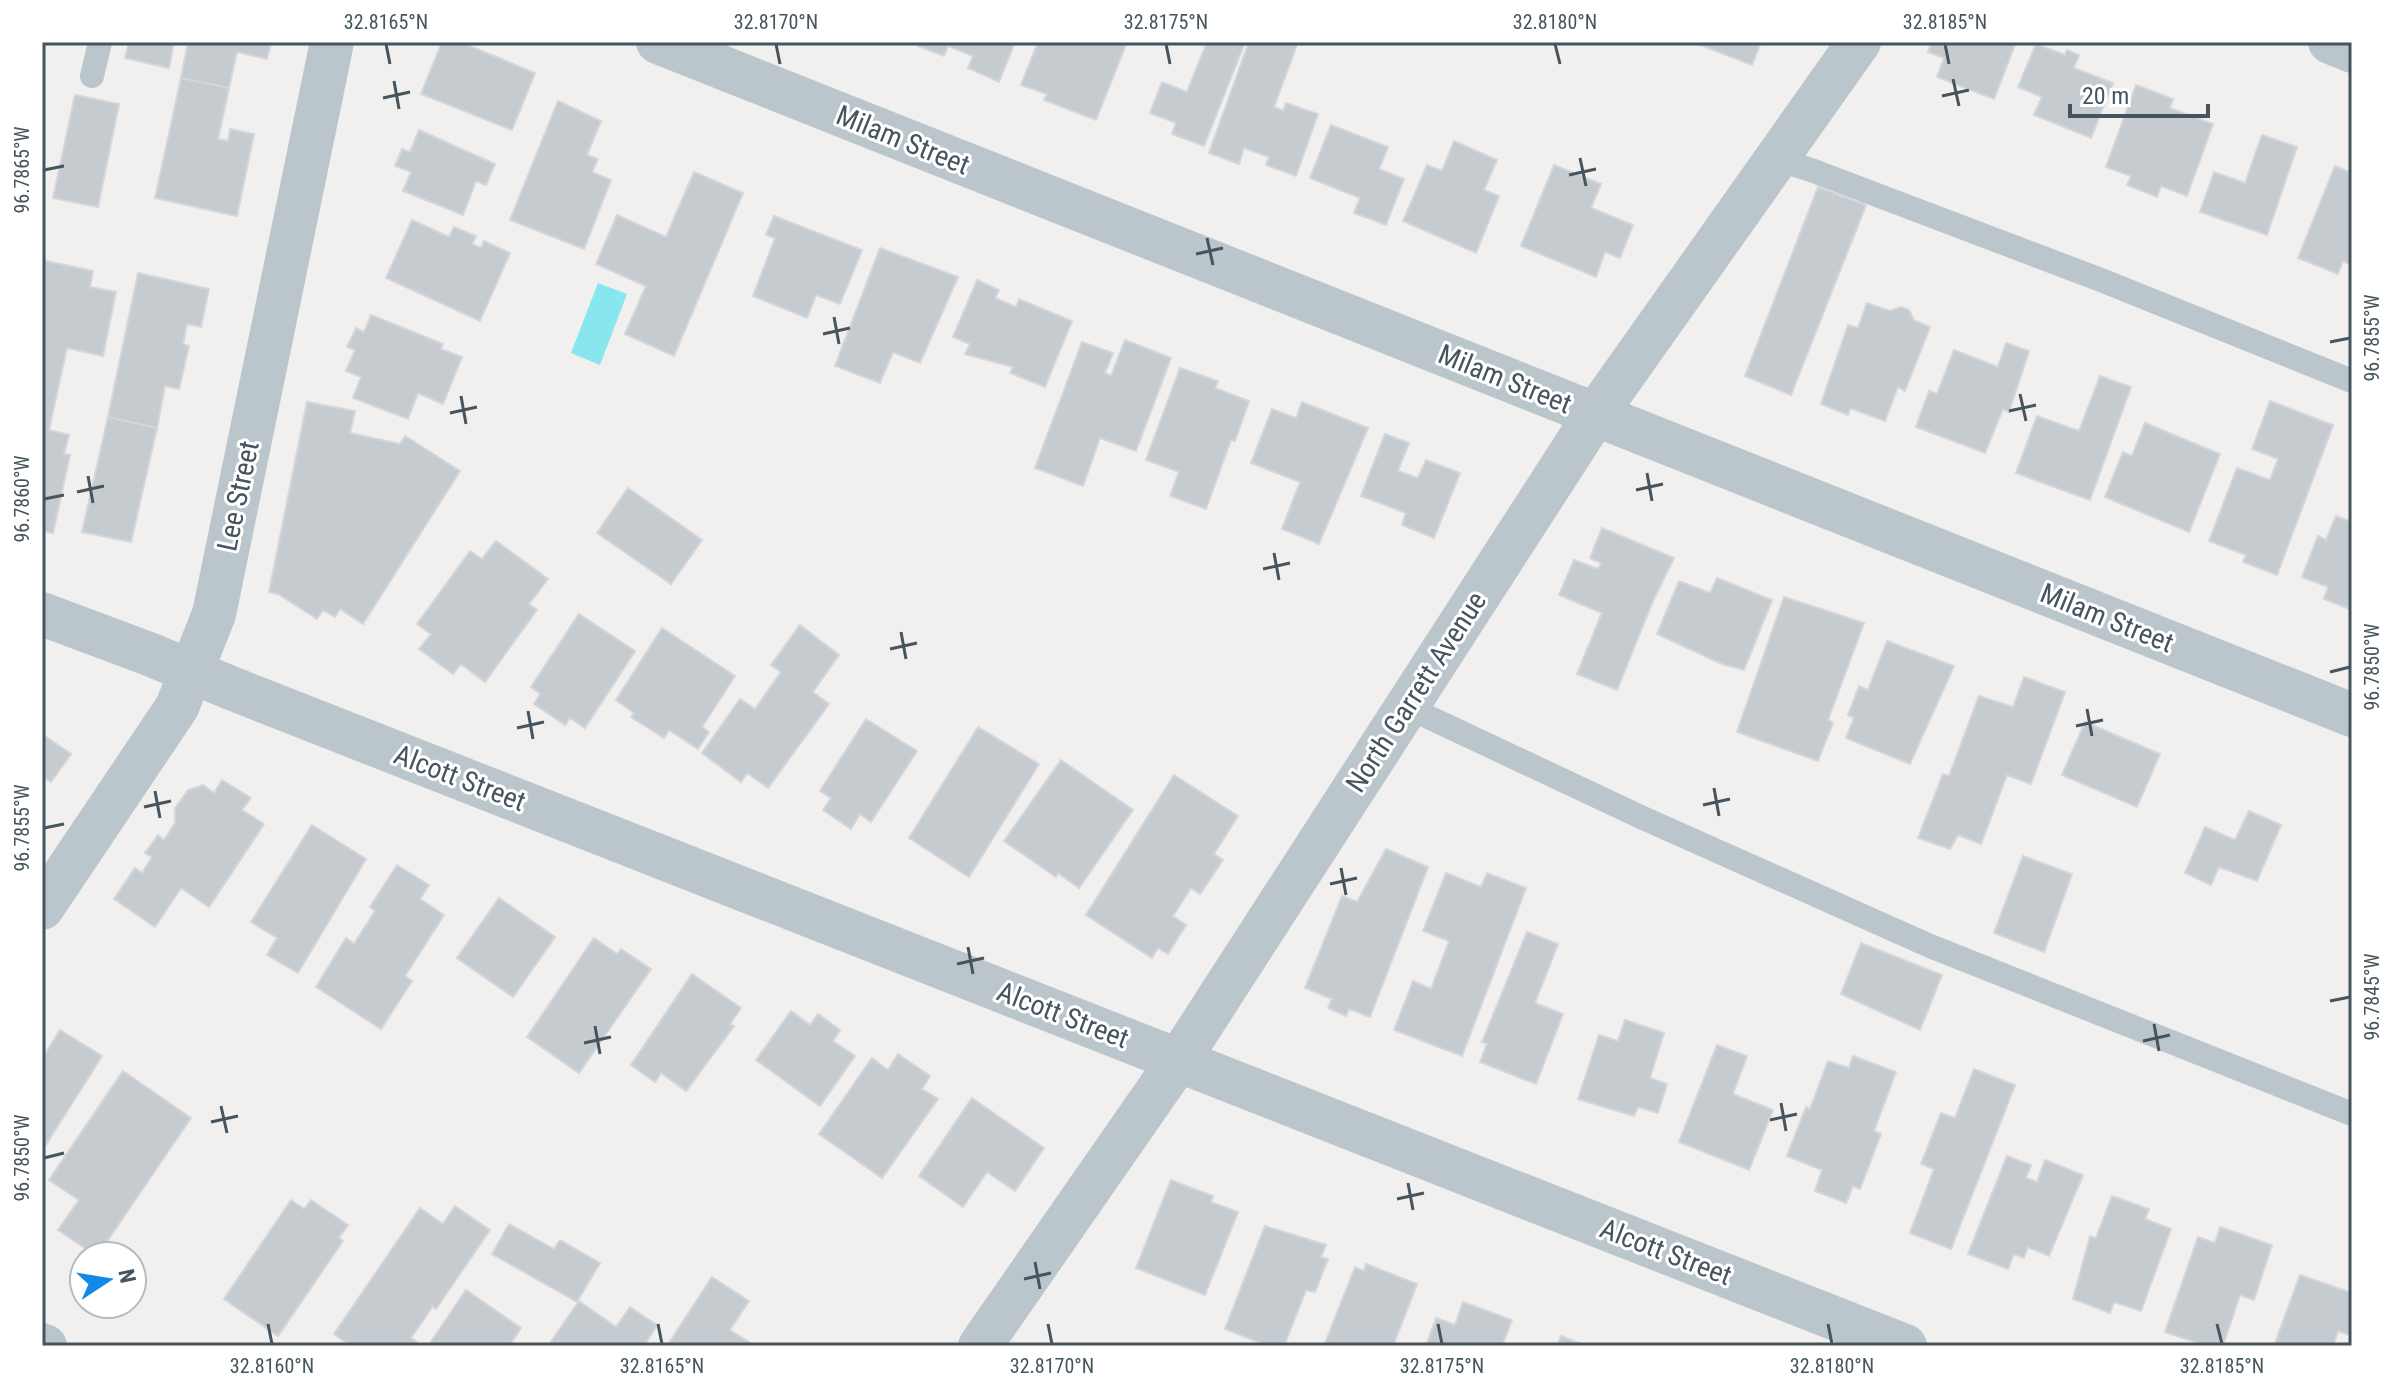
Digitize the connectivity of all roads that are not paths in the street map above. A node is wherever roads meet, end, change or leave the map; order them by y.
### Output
1 (100, 42) edge
2 (332, 42) edge
3 (658, 42) edge
4 (1859, 42) edge
5 (2330, 42) edge
6 (2352, 51) edge
7 (92, 76) dead end
8 (1776, 159) junction
9 (2352, 381) edge
10 (1595, 415) junction
11 (42, 614) edge
12 (192, 672) junction
13 (1407, 707) junction
14 (2352, 715) edge
15 (42, 908) edge
16 (1178, 1061) junction
17 (2352, 1114) edge
18 (987, 1344) edge
19 (1905, 1346) edge

1 - 7 lane
2 - 12 street, Lee Street
3 - 10 street, Milam Street
4 - 8 street, North Garrett Avenue
5 - 6 street
8 - 9 lane
8 - 10 street, North Garrett Avenue
10 - 13 street, North Garrett Avenue
10 - 14 street, Milam Street
11 - 12 street, Alcott Street
12 - 15 street, Lee Street
12 - 16 street, Alcott Street
13 - 16 street, North Garrett Avenue
13 - 17 lane
16 - 18 street, North Garrett Avenue
16 - 19 street, Alcott Street

